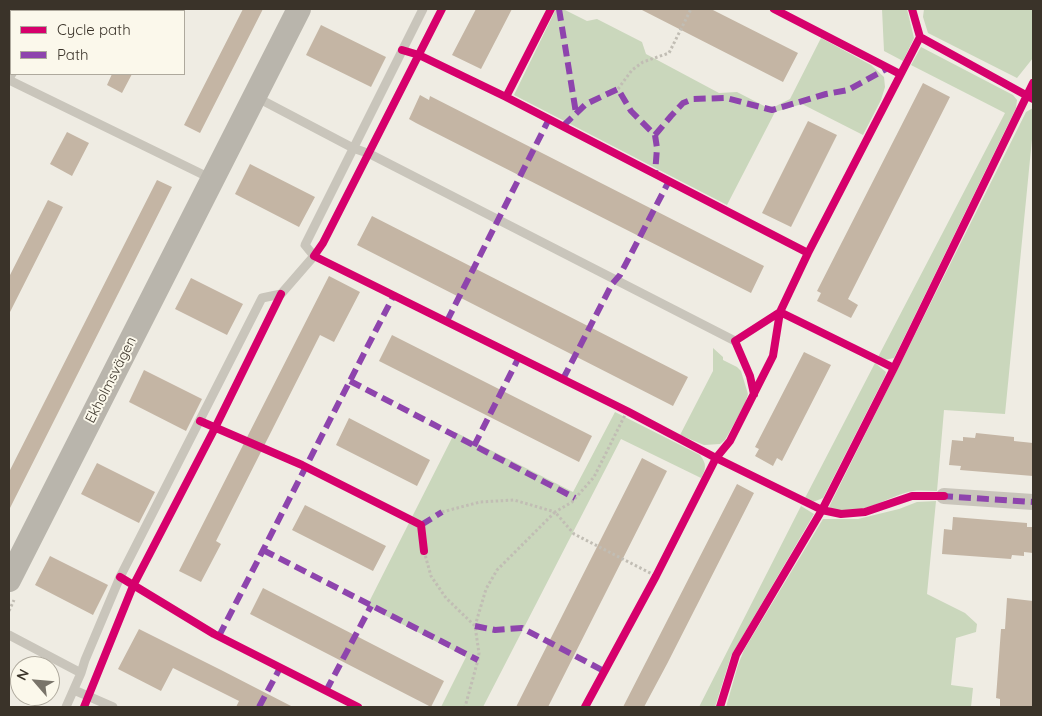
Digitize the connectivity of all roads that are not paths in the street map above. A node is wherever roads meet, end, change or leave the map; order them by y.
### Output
1 (299, 9) edge
2 (423, 9) edge
3 (9, 80) edge
4 (254, 96) junction
5 (353, 148) junction
6 (212, 180) junction
7 (735, 341) dead end
8 (944, 496) dead end
9 (1033, 502) edge
10 (9, 580) edge
11 (9, 635) edge
12 (81, 673) junction
13 (74, 690) junction
14 (66, 707) edge
15 (113, 707) edge

1 - 4 street, Ekholmsvägen
2 - 5 lane
3 - 6 lane
4 - 5 lane
4 - 6 street, Ekholmsvägen
5 - 7 lane
5 - 12 lane
6 - 10 street, Ekholmsvägen
8 - 9 street
11 - 12 lane
12 - 13 lane
13 - 14 lane
13 - 15 lane

